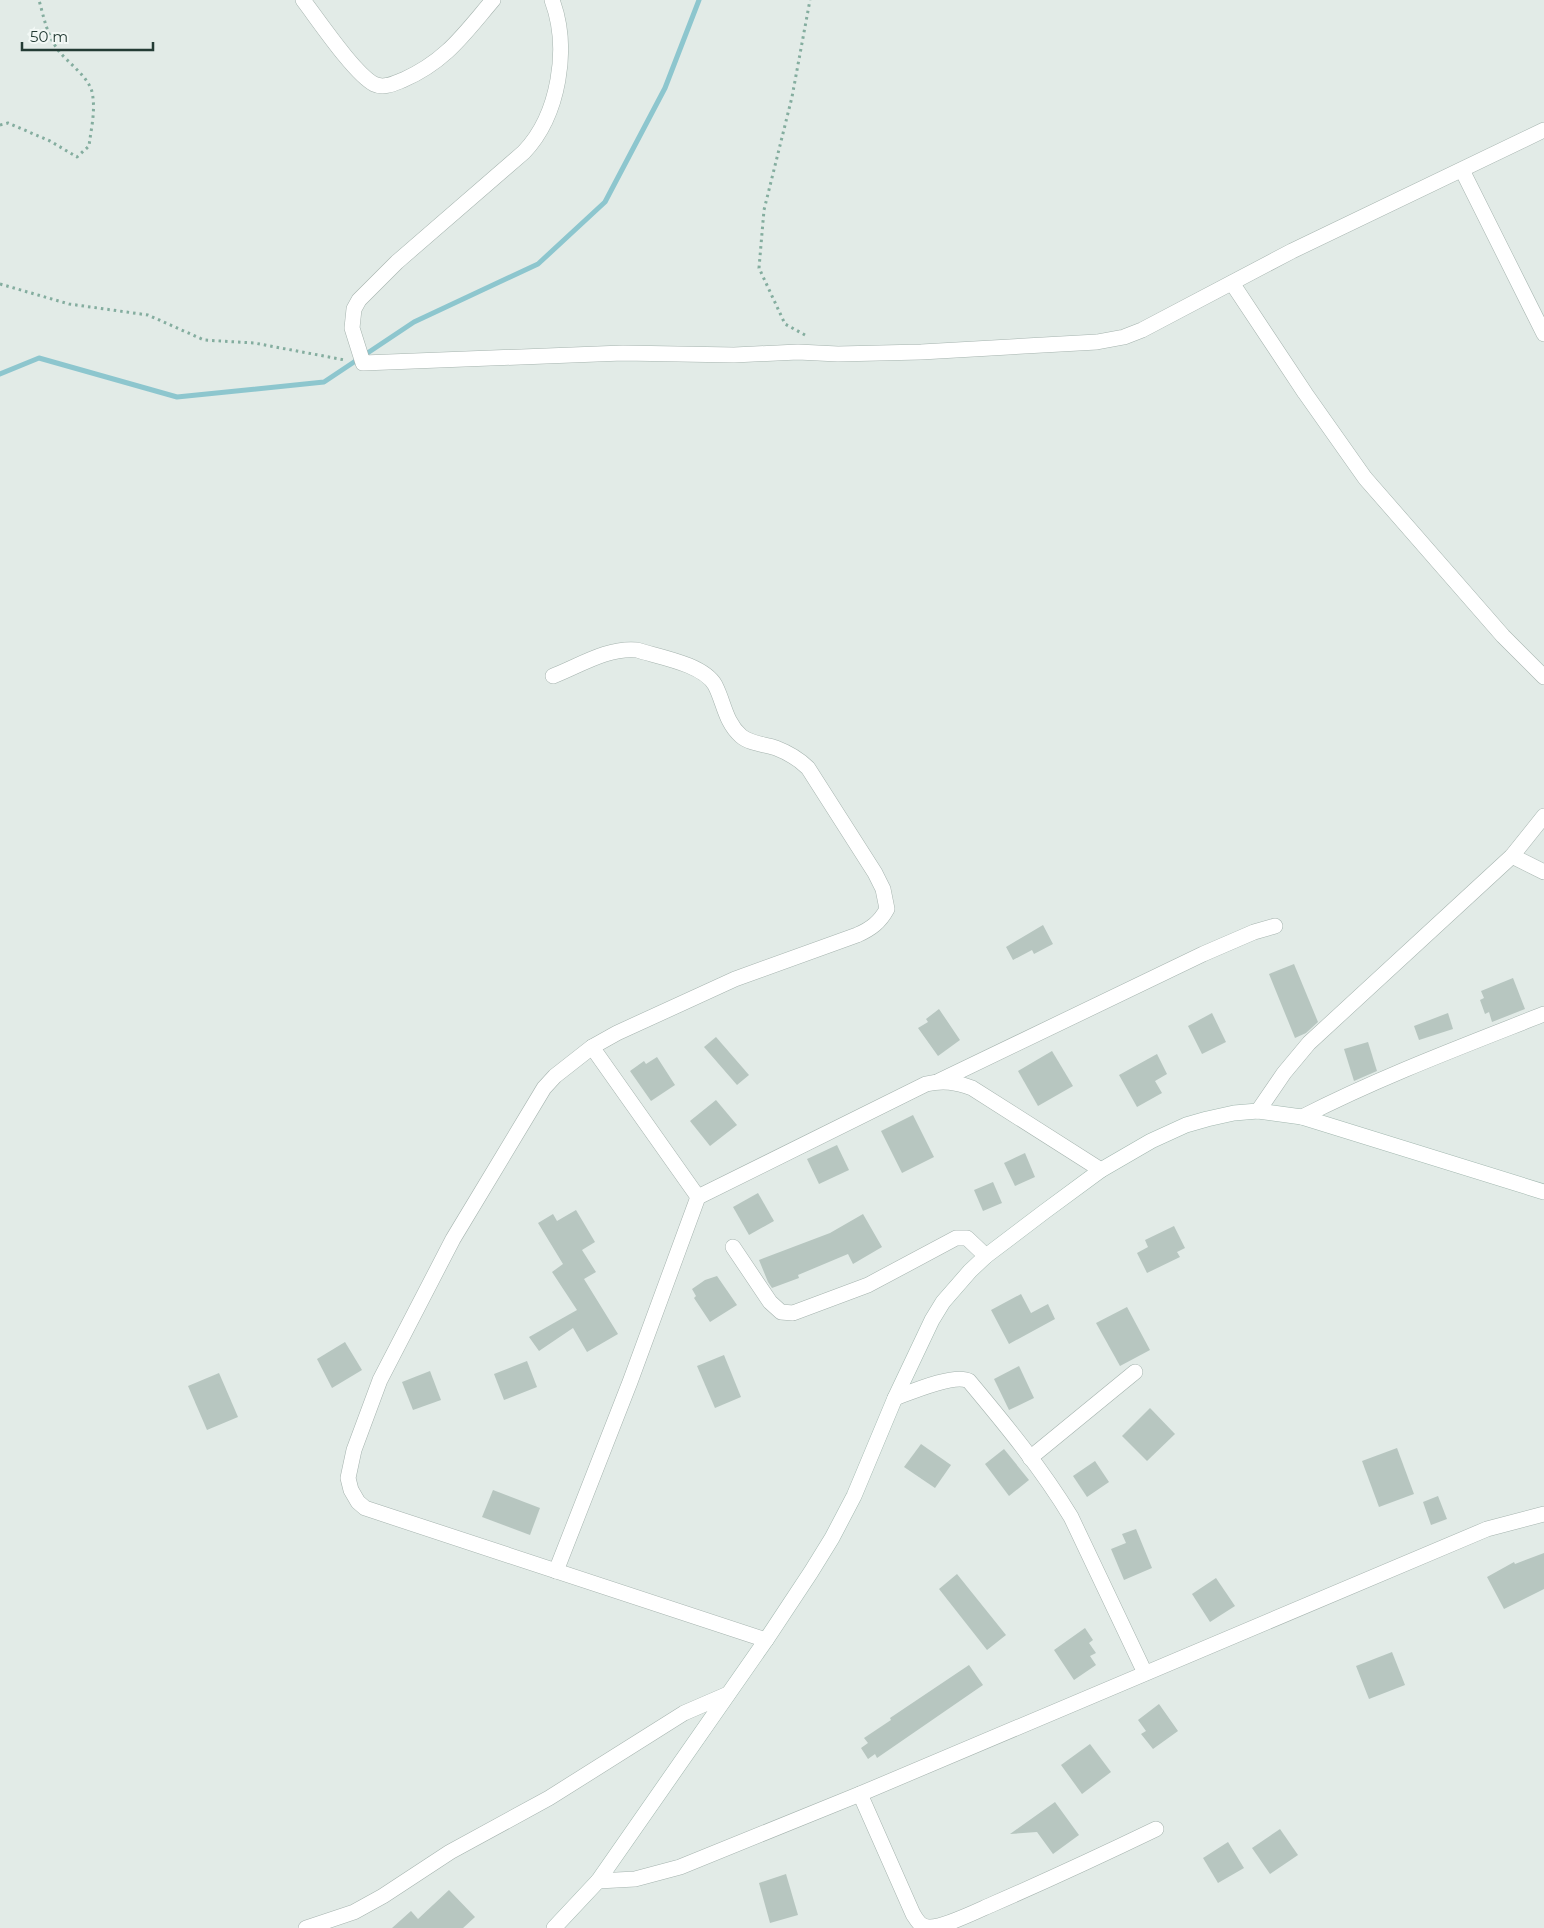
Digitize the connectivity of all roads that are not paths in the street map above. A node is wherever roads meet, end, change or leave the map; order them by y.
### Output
1 (304, 0) edge
2 (494, 0) edge
3 (552, 0) edge
4 (1544, 130) edge
5 (1462, 170) junction
6 (1232, 282) junction
7 (1544, 334) edge
8 (553, 676) dead end
9 (1544, 677) edge
10 (1544, 816) edge
11 (1512, 856) junction
12 (1544, 872) edge
13 (1275, 926) dead end
14 (1544, 1014) edge
15 (592, 1047) junction
16 (937, 1081) junction
17 (1258, 1111) junction
18 (1302, 1117) junction
19 (1101, 1170) junction
20 (1544, 1192) edge
21 (698, 1197) junction
22 (733, 1247) dead end
23 (986, 1256) junction
24 (1135, 1372) dead end
25 (895, 1398) junction
26 (1030, 1458) junction
27 (1544, 1514) edge
28 (556, 1571) junction
29 (766, 1640) junction
30 (1145, 1673) junction
31 (728, 1694) junction
32 (860, 1794) junction
33 (1156, 1829) dead end
34 (598, 1881) junction
35 (306, 1928) edge
36 (554, 1928) edge

1 - 2 street
3 - 6 street
4 - 5 street
5 - 6 street
5 - 7 street
6 - 9 street
8 - 15 street
10 - 11 street
11 - 12 street
11 - 17 street
13 - 16 street
14 - 18 street
15 - 21 street
15 - 28 street
16 - 19 street
16 - 21 street
17 - 18 street
17 - 19 street
18 - 20 street
19 - 23 street
21 - 28 street
22 - 23 street
23 - 25 street
24 - 26 street
25 - 26 street
25 - 29 street
26 - 30 street
27 - 30 street
28 - 29 street
29 - 31 street
30 - 32 street
31 - 34 street
31 - 35 street
32 - 33 street
32 - 34 street
34 - 36 street

